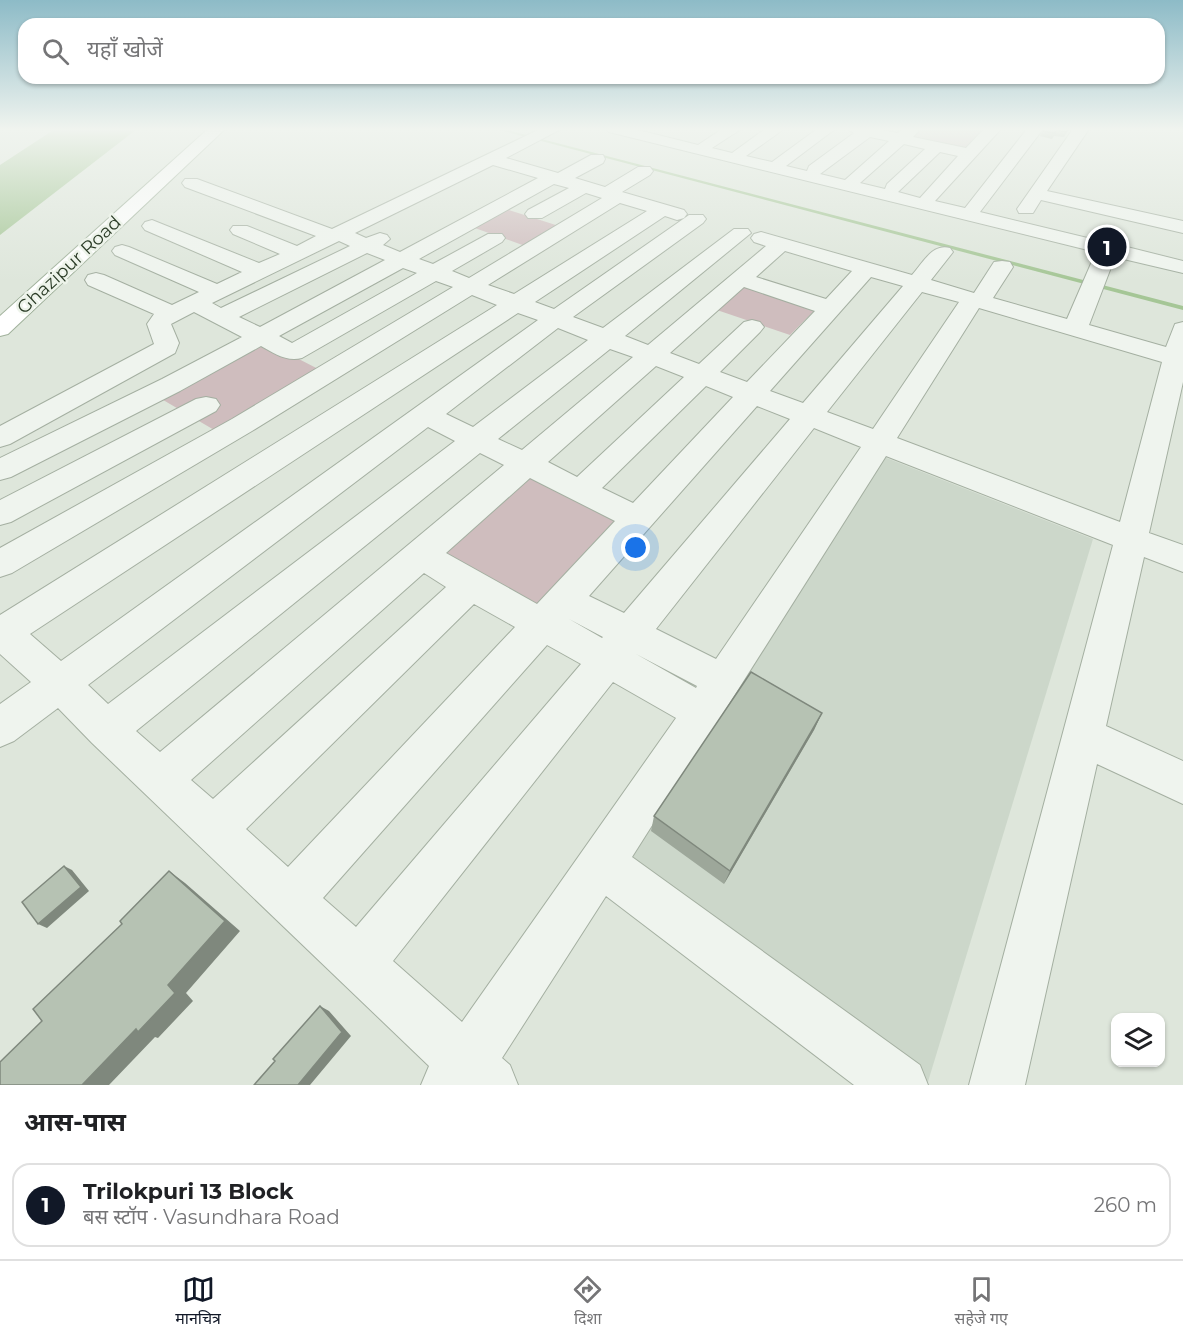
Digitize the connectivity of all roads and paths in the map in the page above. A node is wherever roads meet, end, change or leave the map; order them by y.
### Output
1 (144, 180) edge
2 (163, 180) edge
3 (475, 180) edge
4 (555, 180) edge
5 (558, 180) edge
6 (632, 180) edge
7 (832, 180) edge
8 (854, 180) edge
9 (902, 180) edge
10 (946, 180) edge
11 (996, 180) edge
12 (1047, 180) edge
13 (191, 183) dead end
14 (583, 187) junction
15 (893, 188) junction
16 (1037, 194) junction
17 (612, 195) junction
18 (929, 197) junction
19 (503, 204) junction
20 (974, 208) junction
21 (662, 210) junction
22 (535, 214) junction
23 (696, 219) junction
24 (1018, 220) junction
25 (152, 226) dead end
26 (462, 226) junction
27 (570, 226) junction
28 (1183, 227) edge
29 (399, 229) dead end
30 (240, 230) dead end
31 (741, 233) junction
32 (336, 234) junction
33 (495, 238) junction
34 (782, 244) junction
35 (1109, 244) junction
36 (366, 246) junction
37 (530, 250) junction
38 (122, 251) dead end
39 (943, 252) dead end
40 (297, 253) junction
41 (1183, 258) edge
42 (401, 259) junction
43 (807, 267) junction
44 (1002, 267) dead end
45 (1183, 267) edge
46 (866, 268) junction
47 (259, 271) junction
48 (434, 272) junction
49 (741, 279) junction
50 (96, 280) dead end
51 (918, 283) junction
52 (470, 286) junction
53 (218, 292) junction
54 (780, 292) junction
55 (976, 300) junction
56 (194, 303) junction
57 (516, 304) junction
58 (0, 308) edge
59 (830, 308) junction
60 (705, 310) junction
61 (173, 314) junction
62 (220, 317) junction
63 (556, 319) junction
64 (0, 329) edge
65 (1075, 329) junction
66 (776, 334) junction
67 (258, 336) junction
68 (606, 338) junction
69 (1181, 349) edge
70 (652, 356) junction
71 (701, 375) junction
72 (171, 385) junction
73 (752, 394) junction
74 (206, 405) junction
75 (426, 415) junction
76 (809, 416) junction
77 (242, 425) junction
78 (0, 438) edge
79 (477, 440) junction
80 (878, 443) junction
81 (288, 452) junction
82 (527, 463) junction
83 (0, 470) edge
84 (340, 479) junction
85 (581, 491) junction
86 (0, 514) edge
87 (638, 519) junction
88 (1131, 540) junction
89 (421, 554) junction
90 (1183, 559) edge
91 (0, 564) edge
92 (471, 585) junction
93 (553, 612) junction
94 (1, 632) edge
95 (619, 647) junction
96 (59, 683) junction
97 (712, 696) junction
98 (0, 728) edge
99 (106, 729) junction
100 (1083, 736) junction
101 (161, 779) junction
102 (1183, 783) edge
103 (214, 828) junction
104 (602, 864) junction
105 (290, 900) junction
106 (359, 963) junction
107 (468, 1078) edge
108 (900, 1085) edge
109 (997, 1085) edge

1 - 58 main road, Ghazipur Road
2 - 64 main road, Ghazipur Road
3 - 32 street
4 - 19 street
5 - 14 street
6 - 17 street
7 - 35 street
8 - 15 street
9 - 15 street
10 - 18 street
11 - 20 street
12 - 16 street
13 - 32 street
14 - 17 street
14 - 22 street
15 - 18 street
16 - 24 street
16 - 28 street
17 - 21 street
17 - 27 street
18 - 20 street
19 - 22 street
19 - 26 street
20 - 24 street
21 - 23 street
21 - 57 street
22 - 27 street
23 - 31 street
23 - 63 street
24 - 35 street
25 - 47 street
26 - 33 street
26 - 42 street
27 - 37 street
29 - 36 street
30 - 40 street
31 - 34 street
31 - 68 street
32 - 36 street
32 - 40 street
33 - 37 street
33 - 48 street
34 - 43 street
34 - 49 street
35 - 41 street
35 - 45 street
35 - 65 street
36 - 42 street
36 - 62 street
37 - 52 street
38 - 53 street
39 - 51 street
40 - 47 street
42 - 48 street
42 - 67 street
43 - 46 street
43 - 54 street
44 - 55 street
46 - 51 street
46 - 59 street
47 - 53 street
48 - 52 street
48 - 67 street
49 - 54 street
49 - 60 street
50 - 61 street
51 - 55 street
51 - 76 street
52 - 57 street
52 - 77 street
53 - 56 street
54 - 59 street
55 - 65 street
55 - 80 street
56 - 61 street
56 - 62 street
57 - 63 street
57 - 81 street
59 - 66 street
60 - 66 street
60 - 70 street
61 - 78 street
62 - 67 street
63 - 68 street
63 - 75 street
65 - 69 street
66 - 71 street
66 - 73 street
67 - 72 street
68 - 70 street
68 - 79 street
69 - 88 street
70 - 71 street
70 - 82 street
71 - 73 street
71 - 85 street
72 - 74 street
72 - 83 street
73 - 76 street
73 - 87 street
74 - 77 street
74 - 86 street
75 - 79 street
75 - 84 street
76 - 80 street
76 - 95 street
77 - 81 street
77 - 91 street
79 - 82 street
79 - 99 street
80 - 88 street
80 - 97 street
81 - 84 street
81 - 94 street
82 - 85 street
82 - 89 street
84 - 96 street
85 - 87 street
87 - 93 street
88 - 90 street
88 - 100 street
89 - 92 street
89 - 101 street
92 - 93 street
92 - 103 street
93 - 95 street
93 - 105 street
94 - 96 street
95 - 97 street
95 - 106 street
96 - 98 street
96 - 99 street
97 - 104 street
99 - 101 street
100 - 102 street
100 - 109 street
101 - 103 street
103 - 105 street
104 - 107 street
104 - 108 street
105 - 106 street
106 - 107 street

